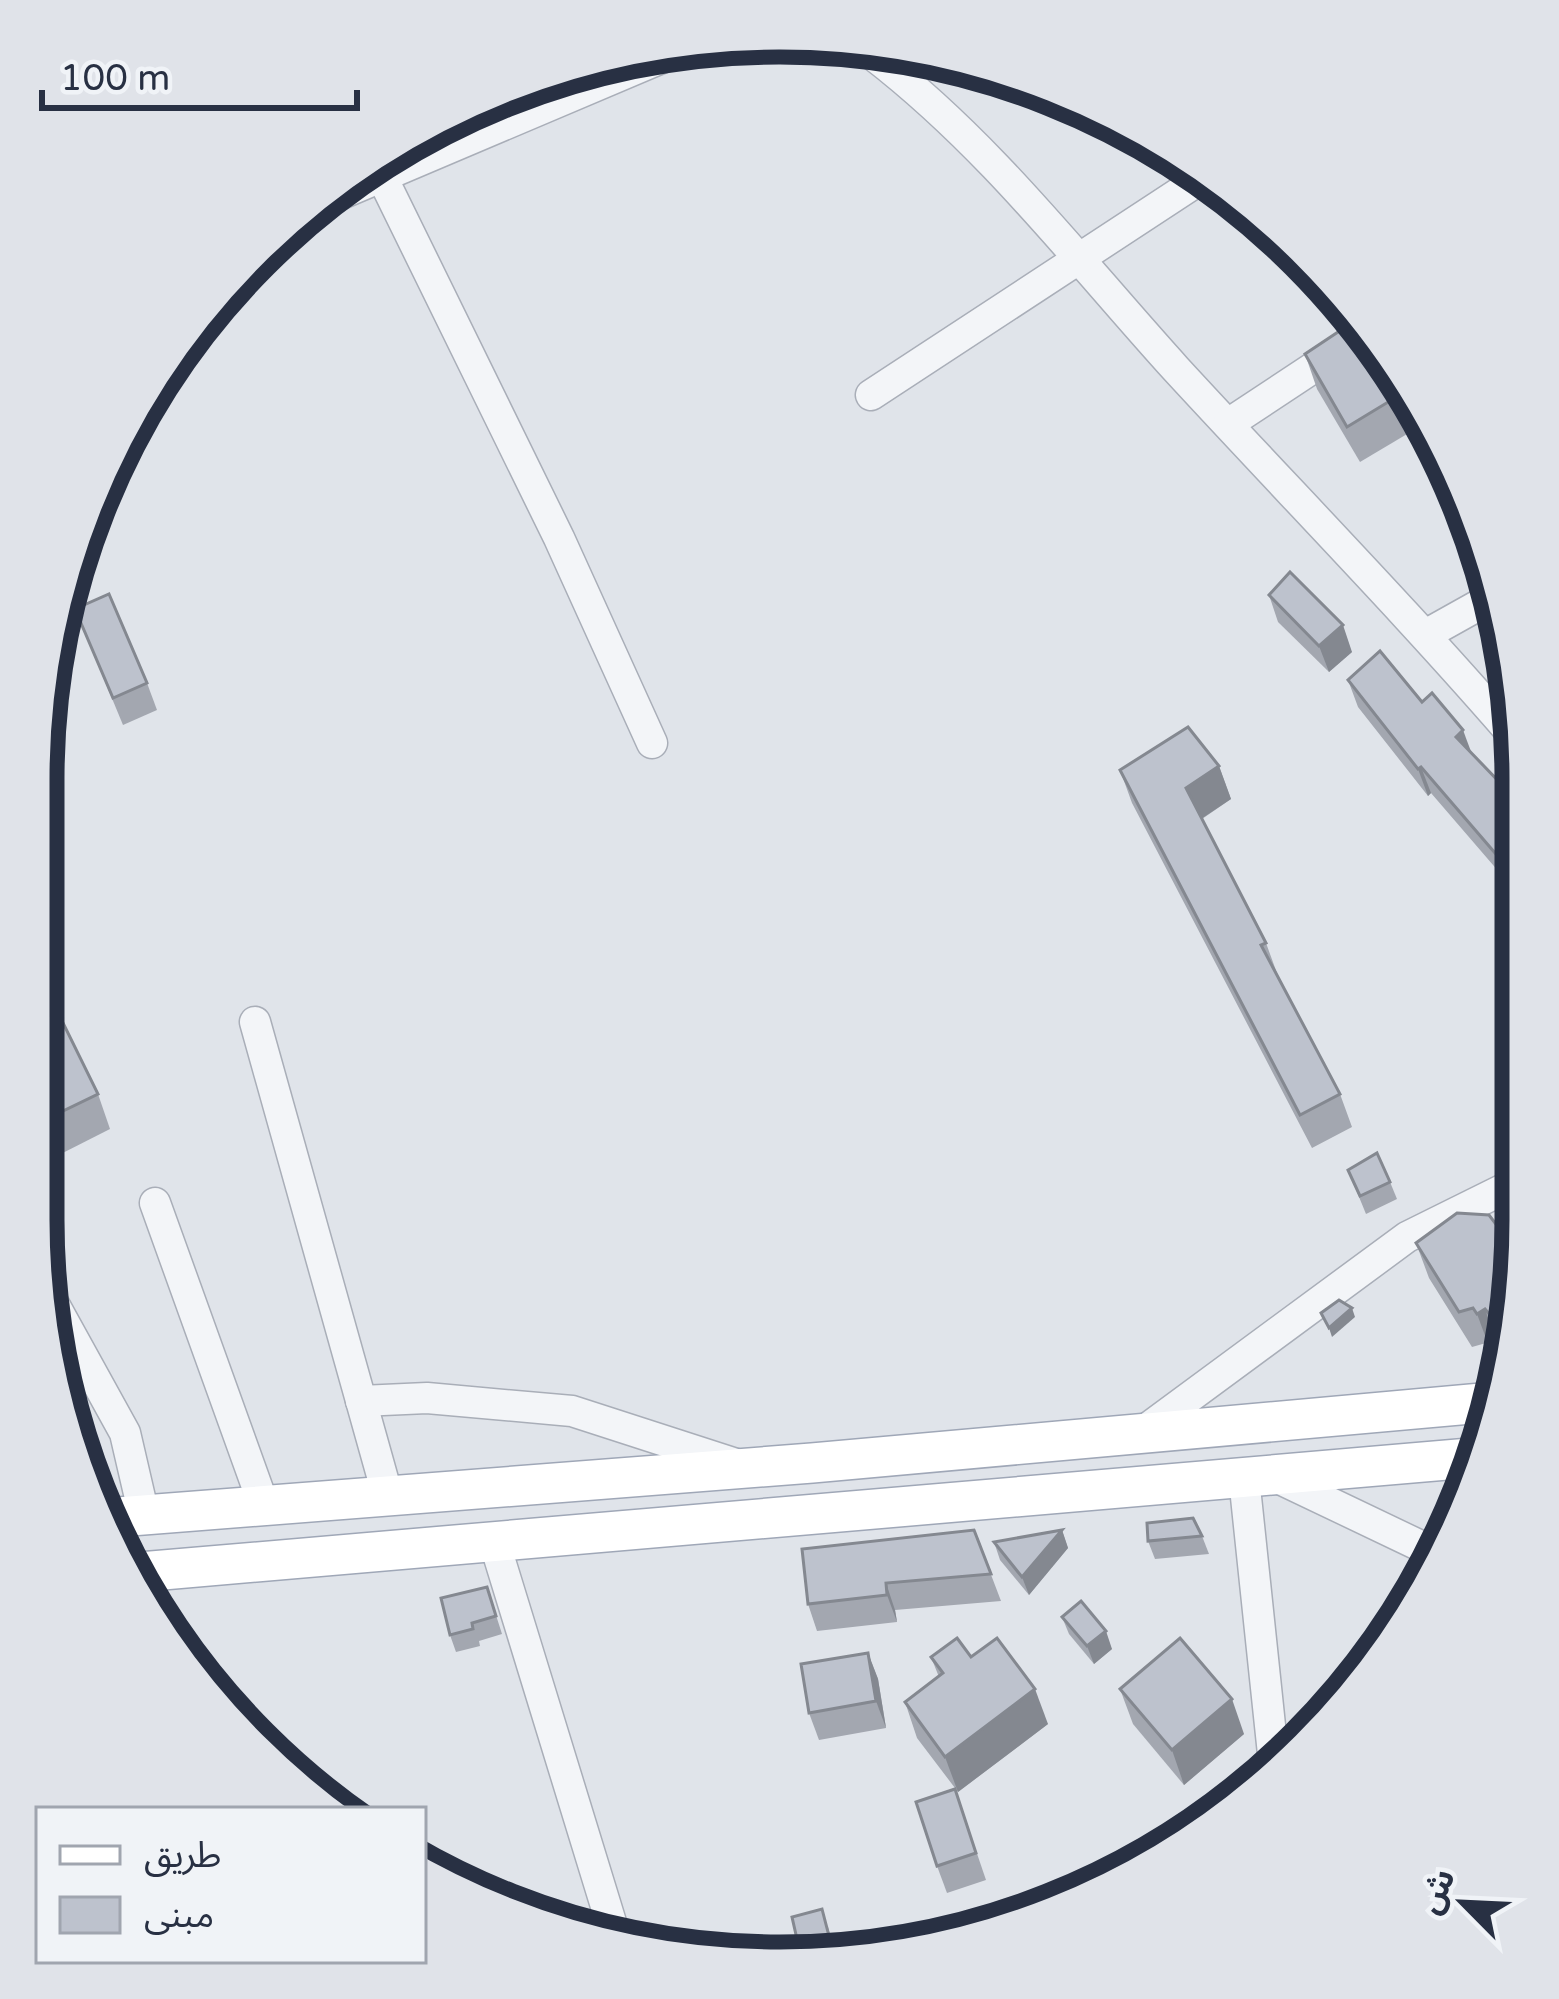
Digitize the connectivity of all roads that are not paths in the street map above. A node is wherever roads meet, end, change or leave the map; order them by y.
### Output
1 (885, 65) edge
2 (625, 74) edge
3 (382, 177) joint
4 (1190, 185) edge
5 (1082, 257) junction
6 (1354, 342) edge
7 (871, 395) dead end
8 (1228, 424) junction
9 (1480, 605) edge
10 (1427, 634) junction
11 (1499, 718) edge
12 (652, 742) dead end
13 (255, 1022) dead end
14 (1502, 1190) edge
15 (155, 1203) dead end
16 (65, 1323) edge
17 (361, 1401) junction
18 (1478, 1403) edge
19 (1141, 1433) junction
20 (1461, 1459) edge
21 (812, 1463) junction
22 (750, 1468) junction
23 (1259, 1477) junction
24 (388, 1497) junction
25 (264, 1506) junction
26 (816, 1512) junction
27 (124, 1517) edge
28 (494, 1541) junction
29 (1423, 1547) edge
30 (149, 1571) edge
31 (1274, 1746) edge
32 (610, 1921) edge

1 - 5 street
2 - 3 street
3 - 12 street
4 - 5 street
5 - 7 street
5 - 8 street
6 - 8 street
8 - 10 street
9 - 10 street
10 - 11 street
13 - 17 street
14 - 19 street
15 - 25 street
16 - 27 street
17 - 22 street
17 - 24 street
18 - 19 main road
19 - 21 main road
20 - 23 main road
21 - 22 main road
21 - 26 main road
22 - 24 main road
23 - 26 main road
23 - 29 street
23 - 31 street
24 - 25 main road
25 - 27 main road
26 - 28 main road
28 - 30 main road
28 - 32 street

